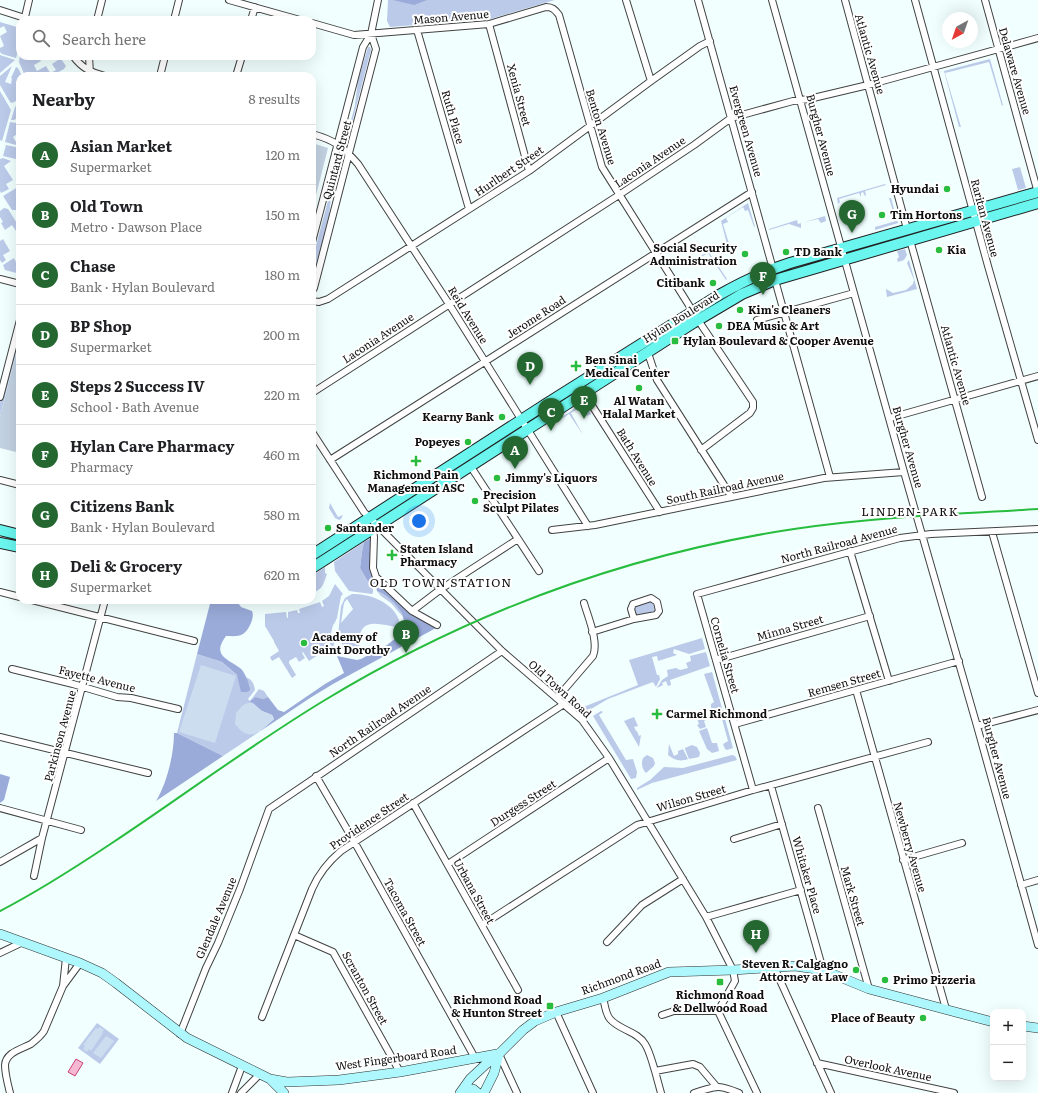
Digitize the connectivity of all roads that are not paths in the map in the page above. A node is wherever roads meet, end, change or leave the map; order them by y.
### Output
1 (29, 0) edge
2 (102, 0) edge
3 (179, 0) edge
4 (229, 0) edge
5 (378, 0) edge
6 (626, 0) edge
7 (698, 0) edge
8 (772, 0) edge
9 (845, 0) edge
10 (915, 0) edge
11 (984, 0) edge
12 (255, 7) junction
13 (554, 9) joint
14 (0, 10) edge
15 (21, 16) edge
16 (25, 16) edge
17 (98, 16) edge
18 (175, 16) edge
19 (252, 16) edge
20 (286, 16) edge
21 (316, 24) edge
22 (489, 24) junction
23 (417, 30) junction
24 (371, 34) junction
25 (1038, 38) edge
26 (710, 41) junction
27 (998, 49) junction
28 (77, 60) edge
29 (89, 60) edge
30 (164, 60) edge
31 (241, 60) edge
32 (933, 67) junction
33 (88, 72) edge
34 (90, 72) edge
35 (161, 72) edge
36 (237, 72) edge
37 (651, 81) junction
38 (868, 85) junction
39 (801, 100) junction
40 (731, 118) junction
41 (590, 126) junction
42 (316, 135) edge
43 (338, 144) junction
44 (349, 154) junction
45 (529, 171) junction
46 (752, 192) junction
47 (1038, 193) edge
48 (619, 195) junction
49 (1038, 203) edge
50 (469, 209) junction
51 (974, 216) junction
52 (316, 227) edge
53 (907, 229) junction
54 (910, 240) junction
55 (412, 246) junction
56 (841, 248) junction
57 (655, 253) junction
58 (845, 259) junction
59 (773, 268) junction
60 (0, 279) edge
61 (316, 280) edge
62 (776, 280) junction
63 (16, 283) edge
64 (854, 293) junction
65 (316, 302) edge
66 (449, 304) junction
67 (785, 311) junction
68 (695, 316) junction
69 (757, 320) dead end
70 (16, 335) edge
71 (648, 353) junction
72 (485, 361) junction
73 (1038, 376) edge
74 (1021, 380) junction
75 (316, 390) edge
76 (584, 393) junction
77 (0, 397) edge
78 (955, 399) junction
79 (890, 418) junction
80 (521, 420) junction
81 (528, 429) junction
82 (316, 438) edge
83 (1038, 440) edge
84 (700, 450) junction
85 (330, 460) junction
86 (471, 467) junction
87 (904, 472) junction
88 (830, 477) junction
89 (0, 480) edge
90 (16, 484) edge
91 (731, 496) junction
92 (982, 497) dead end
93 (660, 512) junction
94 (369, 518) junction
95 (588, 526) junction
96 (376, 527) junction
97 (1038, 529) edge
98 (0, 530) edge
99 (552, 530) dead end
100 (992, 532) junction
101 (16, 534) edge
102 (922, 535) junction
103 (518, 539) junction
104 (0, 543) edge
105 (16, 546) edge
106 (850, 551) junction
107 (316, 552) edge
108 (316, 565) edge
109 (539, 571) dead end
110 (441, 589) junction
111 (0, 592) edge
112 (697, 594) joint
113 (16, 596) edge
114 (584, 603) dead end
115 (47, 604) edge
116 (104, 604) edge
117 (412, 611) junction
118 (870, 616) junction
119 (101, 618) junction
120 (634, 620) junction
121 (437, 625) dead end
122 (592, 632) junction
123 (194, 641) dead end
124 (502, 651) junction
125 (716, 660) junction
126 (959, 661) junction
127 (12, 669) dead end
128 (888, 680) junction
129 (83, 687) junction
130 (856, 690) junction
131 (1038, 693) edge
132 (557, 698) junction
133 (564, 704) junction
134 (178, 709) dead end
135 (1038, 710) edge
136 (735, 724) junction
137 (977, 726) junction
138 (0, 737) edge
139 (928, 742) dead end
140 (66, 753) junction
141 (874, 757) junction
142 (609, 758) junction
143 (148, 773) dead end
144 (316, 776) junction
145 (771, 786) junction
146 (753, 790) junction
147 (413, 803) junction
148 (0, 808) edge
149 (818, 808) dead end
150 (269, 809) joint
151 (47, 821) junction
152 (648, 821) junction
153 (782, 824) junction
154 (81, 830) dead end
155 (42, 838) junction
156 (734, 839) dead end
157 (355, 843) junction
158 (962, 843) dead end
159 (903, 860) junction
160 (0, 862) edge
161 (448, 864) junction
162 (34, 876) dead end
163 (683, 879) junction
164 (1038, 880) edge
165 (1021, 885) junction
166 (801, 890) junction
167 (706, 917) junction
168 (482, 926) junction
169 (0, 934) edge
170 (294, 935) junction
171 (23, 942) junction
172 (607, 942) dead end
173 (1038, 945) edge
174 (0, 953) edge
175 (66, 958) junction
176 (80, 963) junction
177 (774, 967) junction
178 (733, 970) junction
179 (823, 970) junction
180 (63, 986) junction
181 (869, 989) junction
182 (518, 990) dead end
183 (603, 998) junction
184 (946, 1009) junction
185 (718, 1011) junction
186 (556, 1012) junction
187 (662, 1015) dead end
188 (262, 1017) dead end
189 (990, 1021) edge
190 (1026, 1026) edge
191 (1038, 1028) edge
192 (180, 1034) junction
193 (498, 1054) junction
194 (475, 1058) junction
195 (818, 1063) junction
196 (242, 1066) junction
197 (655, 1071) junction
198 (400, 1072) junction
199 (260, 1074) junction
200 (270, 1079) junction
201 (716, 1086) junction
202 (10, 1093) edge
203 (232, 1093) edge
204 (241, 1093) edge
205 (284, 1093) edge
206 (460, 1093) edge
207 (478, 1093) edge
208 (484, 1093) edge
209 (517, 1093) edge
210 (593, 1093) edge
211 (661, 1093) edge
212 (694, 1093) edge
213 (739, 1093) edge
214 (757, 1093) edge
215 (831, 1093) edge
216 (954, 1093) edge

1 - 16 street
2 - 17 street
3 - 18 street
4 - 12 street
5 - 24 street, Quintard Street
6 - 37 street
7 - 26 street, Evergreen Avenue
8 - 39 street, Burgher Avenue
9 - 38 street, Atlantic Avenue
10 - 32 street, Raritan Avenue
11 - 27 street, Delaware Avenue
12 - 19 street
12 - 20 street
13 - 22 street, Mason Avenue
13 - 41 street, Benton Avenue
14 - 15 street
21 - 24 street, Mason Avenue
22 - 23 street, Mason Avenue
22 - 45 street, Xenia Street
23 - 24 street, Mason Avenue
23 - 50 street, Ruth Place
24 - 43 street, Quintard Street
24 - 44 street, Quintard Street
25 - 27 street, Laconia Avenue
26 - 37 street, Hurlbert Street
26 - 40 street, Evergreen Avenue
27 - 32 street, Laconia Avenue
27 - 47 street, Delaware Avenue
28 - 33 street
29 - 34 street
30 - 35 street
31 - 36 street
32 - 38 street, Laconia Avenue
32 - 51 street, Raritan Avenue
37 - 41 street, Hurlbert Street
38 - 39 street, Laconia Avenue
38 - 53 street, Atlantic Avenue
39 - 40 street, Laconia Avenue
39 - 56 street, Burgher Avenue
40 - 46 street, Evergreen Avenue
40 - 48 street, Laconia Avenue
41 - 45 street, Hurlbert Street
41 - 48 street, Benton Avenue
42 - 43 street, Reid Avenue
43 - 44 street, Reid Avenue
43 - 52 street, Quintard Street
44 - 55 street, Reid Avenue
44 - 61 street, Quintard Street
45 - 50 street, Hurlbert Street
46 - 57 street, Jerome Road
46 - 59 street, Evergreen Avenue
47 - 51 main road, Hylan Boulevard
48 - 57 street, Benton Avenue
48 - 66 street, Laconia Avenue
49 - 51 main road, Hylan Boulevard
50 - 55 street, Hurlbert Street
51 - 53 main road, Hylan Boulevard
51 - 54 main road, Hylan Boulevard
51 - 74 street, Raritan Avenue
53 - 56 main road, Hylan Boulevard
54 - 58 main road, Hylan Boulevard
54 - 78 street, Atlantic Avenue
55 - 65 street, Hurlbert Street
55 - 66 street, Reid Avenue
56 - 58 street, Burgher Avenue
56 - 59 main road, Hylan Boulevard
57 - 68 street, Benton Avenue
57 - 72 street, Jerome Road
58 - 62 main road, Hylan Boulevard
58 - 64 street, Burgher Avenue
59 - 68 main road, Hylan Boulevard
60 - 63 street
62 - 67 street
62 - 68 main road, Hylan Boulevard
64 - 67 street
64 - 79 street, Burgher Avenue
66 - 72 street, Reid Avenue
66 - 75 street, Laconia Avenue
67 - 69 street
67 - 88 street
68 - 71 main road, Hylan Boulevard
68 - 80 main road, Hylan Boulevard
68 - 84 street, Benton Avenue
70 - 77 street
71 - 76 main road, Hylan Boulevard
71 - 84 street
72 - 80 street, Reid Avenue
72 - 85 street, Jerome Road
73 - 74 street
74 - 78 street
74 - 83 street, Raritan Avenue
76 - 81 main road, Hylan Boulevard
76 - 93 street, Bath Avenue
78 - 79 street
78 - 92 street, Atlantic Avenue
79 - 87 street, Burgher Avenue
80 - 81 street, Reid Avenue
80 - 94 main road, Hylan Boulevard
81 - 86 main road, Hylan Boulevard
81 - 95 street, Reid Avenue
82 - 85 street
84 - 91 street
85 - 94 street
86 - 96 main road, Hylan Boulevard
86 - 103 street
87 - 88 street, South Railroad Avenue
87 - 102 street, Burgher Avenue
88 - 91 street, South Railroad Avenue
89 - 90 street
91 - 93 street, South Railroad Avenue
93 - 95 street, South Railroad Avenue
94 - 96 street, Old Town Road
94 - 107 main road, Hylan Boulevard
95 - 99 street, South Railroad Avenue
96 - 108 main road, Hylan Boulevard
96 - 110 street, Old Town Road
96 - 117 street
97 - 100 street, North Railroad Avenue
98 - 101 main road
100 - 102 street, North Railroad Avenue
100 - 131 street
102 - 106 street, North Railroad Avenue
102 - 126 street, Burgher Avenue
103 - 109 street
103 - 110 street
104 - 105 main road
106 - 112 street, North Railroad Avenue
106 - 118 street
110 - 117 street
110 - 124 street, Old Town Road
111 - 113 street
112 - 125 street, Cornelia Street
114 - 122 street
115 - 119 street
116 - 119 street, Parkinson Avenue
117 - 121 street
118 - 125 street, Minna Street
118 - 128 street
119 - 123 street
119 - 129 street, Parkinson Avenue
120 - 120 street
120 - 122 street
122 - 132 street
124 - 132 street, Old Town Road
124 - 144 street, North Railroad Avenue
125 - 136 street, Cornelia Street
126 - 128 street, Remsen Street
126 - 137 street, Burgher Avenue
127 - 129 street, Fayette Avenue
128 - 130 street, Remsen Street
129 - 134 street, Fayette Avenue
129 - 140 street, Parkinson Avenue
130 - 136 street, Remsen Street
130 - 141 street, Newberry Avenue
132 - 133 street, Old Town Road
133 - 142 street, Old Town Road
133 - 147 street, Providence Street
135 - 137 street
136 - 146 street, Cornelia Street
137 - 165 street, Burgher Avenue
138 - 140 street
139 - 141 street, Wilson Street
140 - 143 street
140 - 151 street, Parkinson Avenue
141 - 145 street, Wilson Street
141 - 159 street, Newberry Avenue
142 - 152 street, Old Town Road
142 - 161 street, Durgess Street
144 - 150 street, North Railroad Avenue
144 - 157 street, Tacoma Street
145 - 146 street, Wilson Street
145 - 153 street, Whitaker Place
146 - 152 street, Wilson Street
147 - 157 street, Providence Street
147 - 161 street, Urbana Street
148 - 151 street
149 - 181 street, Mark Street
150 - 192 street, Glendale Avenue
151 - 154 street
151 - 155 street, Parkinson Avenue
152 - 163 street, Old Town Road
152 - 168 street, Wilson Street
153 - 156 street
153 - 166 street, Whitaker Place
155 - 160 street
155 - 162 street, Parkinson Avenue
157 - 170 street, Providence Street
157 - 194 street, Tacoma Street
158 - 159 street
159 - 184 street, Newberry Avenue
161 - 168 street, Urbana Street
163 - 167 street, Old Town Road
163 - 172 street
164 - 165 street
165 - 173 street, Burgher Avenue
166 - 167 street
166 - 179 street, Whitaker Place
167 - 178 street, Old Town Road
168 - 182 street, Urbana Street
169 - 171 main road, West Fingerboard Road
170 - 188 street, Providence Street
170 - 198 street, Scranton Street
171 - 174 street
171 - 175 main road, West Fingerboard Road
175 - 176 main road, West Fingerboard Road
175 - 180 street
176 - 180 street
176 - 192 main road, West Fingerboard Road
177 - 178 main road, Richmond Road
177 - 179 main road, Richmond Road
177 - 195 street
178 - 183 main road, Richmond Road
178 - 185 street
179 - 181 main road, Richmond Road
180 - 202 street
181 - 184 main road, Richmond Road
183 - 186 main road, Richmond Road
183 - 197 street
184 - 189 main road, Richmond Road
185 - 187 street
185 - 214 street
186 - 193 main road, Richmond Road
186 - 210 street
190 - 191 main road
192 - 196 main road, West Fingerboard Road
193 - 194 main road, West Fingerboard Road
193 - 206 main road, Richmond Road
193 - 208 main road
193 - 209 street
194 - 198 main road, West Fingerboard Road
195 - 215 street
195 - 216 street, Overlook Avenue
196 - 199 main road, West Fingerboard Road
196 - 203 street
197 - 201 street
197 - 211 street
198 - 200 main road, West Fingerboard Road
199 - 200 main road, West Fingerboard Road
199 - 204 street
200 - 205 main road
201 - 212 street
201 - 213 street
206 - 207 main road

